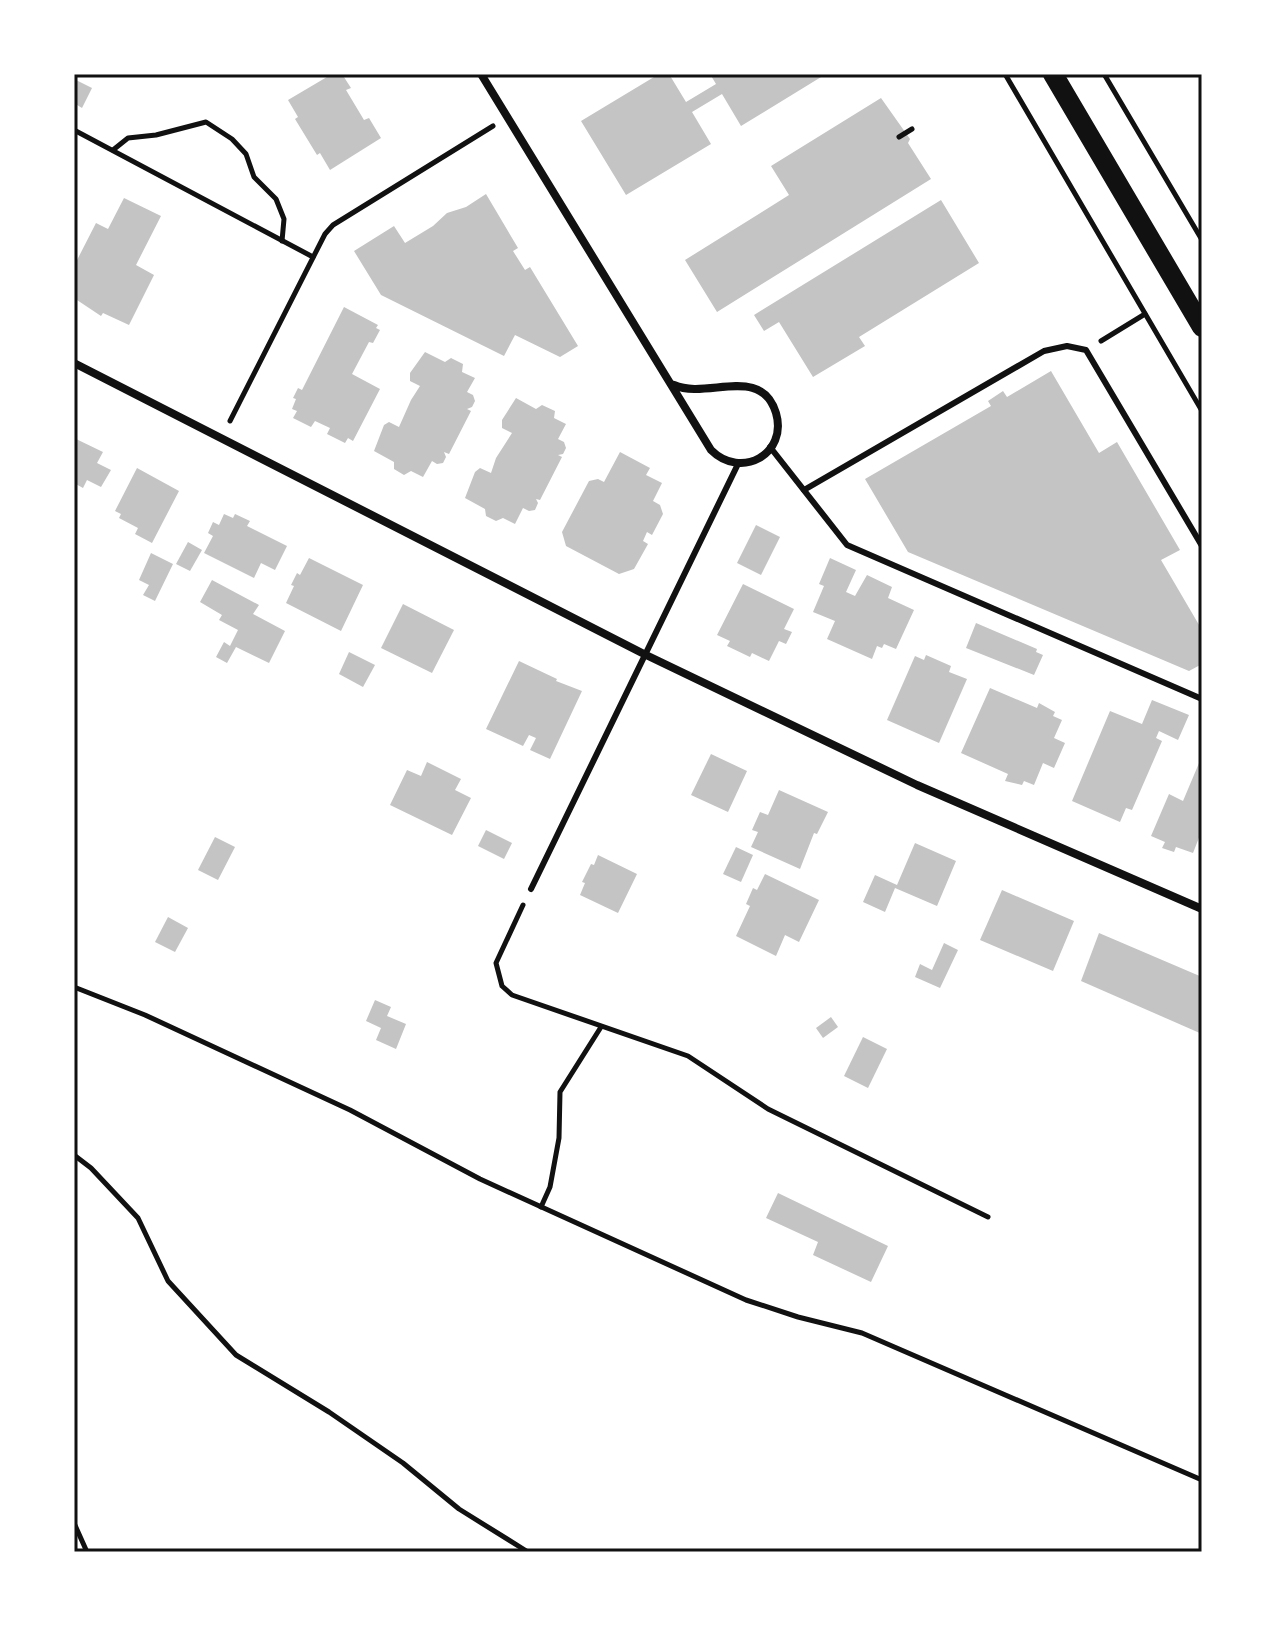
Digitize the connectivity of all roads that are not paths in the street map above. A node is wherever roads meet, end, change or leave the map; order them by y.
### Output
1 (481, 74) edge
2 (1053, 74) edge
3 (1202, 327) edge
4 (74, 363) edge
5 (674, 385) junction
6 (770, 447) junction
7 (738, 464) junction
8 (804, 490) junction
9 (1202, 546) edge
10 (644, 654) junction
11 (1202, 699) edge
12 (531, 889) road end
13 (1202, 909) edge

1 - 5 street
2 - 3 main road
4 - 10 street
5 - 6 street
5 - 7 street
6 - 7 street
6 - 8 lane
7 - 10 lane
8 - 9 lane
8 - 11 lane
10 - 12 lane
10 - 13 street

